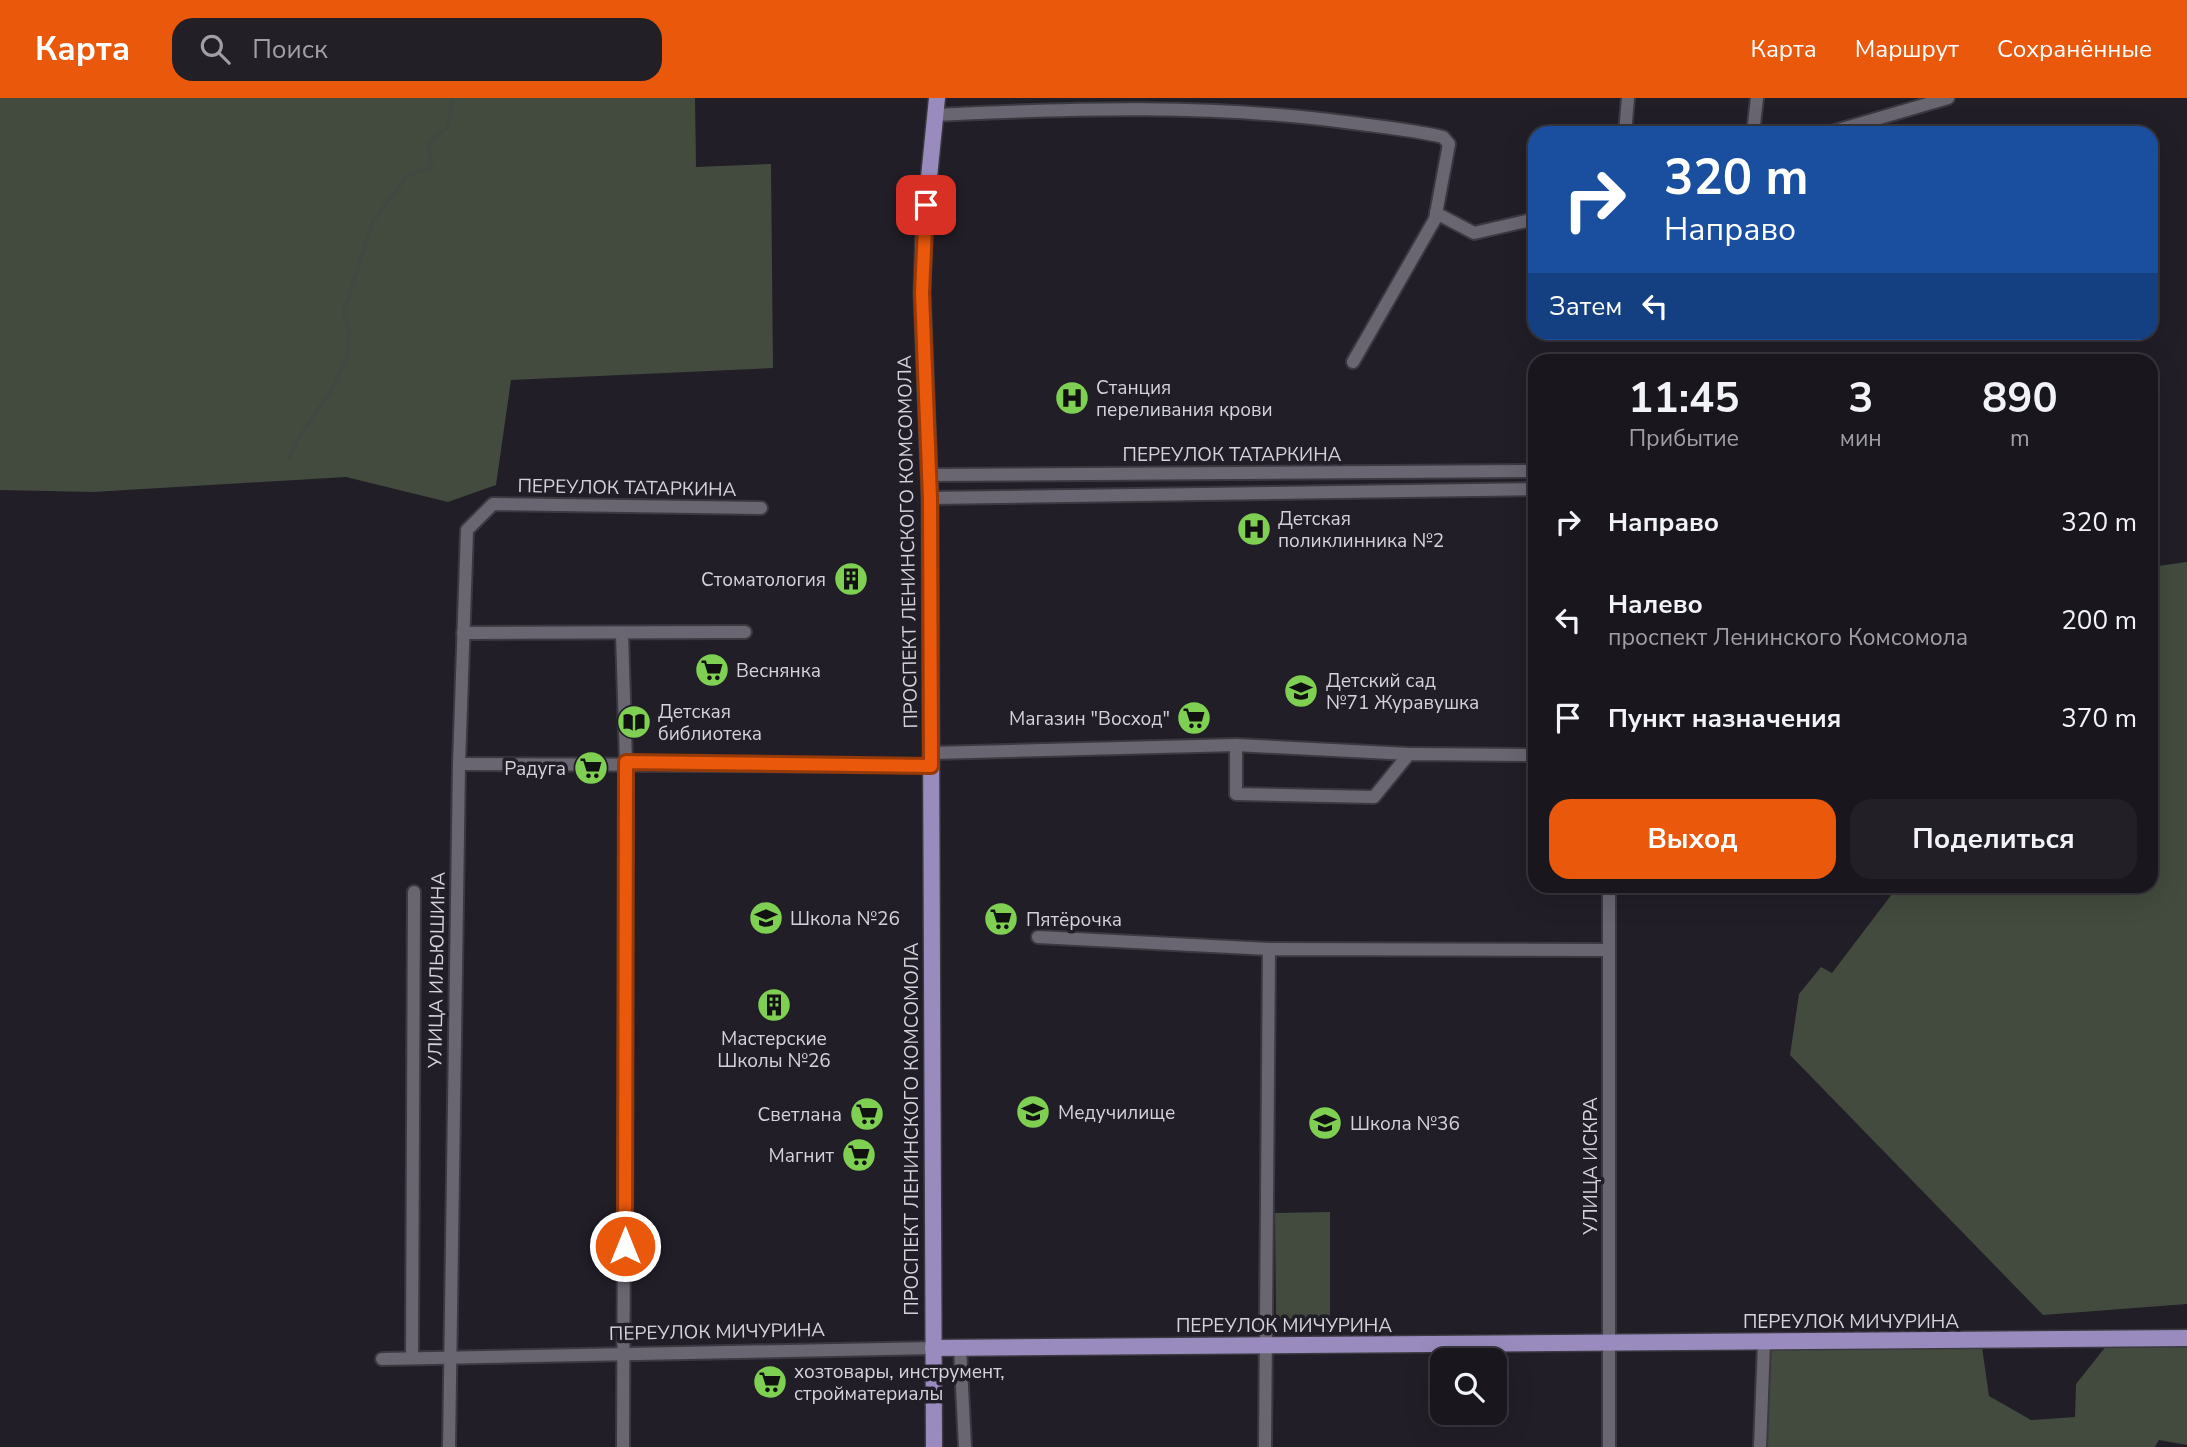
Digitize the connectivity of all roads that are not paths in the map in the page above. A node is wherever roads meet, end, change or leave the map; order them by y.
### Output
1 (937, 98) edge
2 (1628, 98) edge
3 (1757, 98) edge
4 (1948, 98) edge
5 (935, 115) junction
6 (1626, 126) edge
7 (1754, 126) edge
8 (1852, 126) edge
9 (1436, 213) junction
10 (1528, 221) edge
11 (1353, 362) dead end
12 (1528, 471) edge
13 (929, 475) junction
14 (1528, 489) edge
15 (930, 498) junction
16 (493, 504) joint
17 (761, 508) dead end
18 (745, 632) dead end
19 (463, 633) junction
20 (622, 633) junction
21 (1236, 745) junction
22 (1409, 754) junction
23 (1528, 755) edge
24 (931, 760) junction
25 (626, 762) junction
26 (459, 764) junction
27 (414, 892) dead end
28 (1609, 893) edge
29 (1038, 937) dead end
30 (1269, 949) junction
31 (1608, 950) junction
32 (2187, 1338) edge
33 (1764, 1343) junction
34 (1610, 1344) junction
35 (1264, 1346) junction
36 (933, 1348) junction
37 (960, 1348) junction
38 (625, 1354) junction
39 (449, 1357) junction
40 (412, 1358) junction
41 (382, 1359) dead end
42 (449, 1447) edge
43 (623, 1447) edge
44 (934, 1447) edge
45 (965, 1447) edge
46 (1265, 1447) edge
47 (1609, 1447) edge
48 (1760, 1447) edge

1 - 5 main road, ПРОСПЕКТ ЛЕНИНСКОГО КОМСОМОЛА
2 - 6 street
3 - 7 street
4 - 8 street
5 - 9 street
5 - 13 main road, ПРОСПЕКТ ЛЕНИНСКОГО КОМСОМОЛА
9 - 10 street
9 - 11 street
12 - 13 street, ПЕРЕУЛОК ТАТАРКИНА
13 - 15 main road, ПРОСПЕКТ ЛЕНИНСКОГО КОМСОМОЛА
14 - 15 street, ПЕРЕУЛОК ТАТАРКИНА
15 - 24 main road, ПРОСПЕКТ ЛЕНИНСКОГО КОМСОМОЛА
16 - 17 street, ПЕРЕУЛОК ТАТАРКИНА
16 - 19 street, УЛИЦА ИЛЬЮШИНА
18 - 20 street
19 - 20 street
19 - 26 street, УЛИЦА ИЛЬЮШИНА
20 - 25 street
21 - 22 street
21 - 22 street
21 - 24 street
22 - 23 street
24 - 25 street
24 - 36 main road, ПРОСПЕКТ ЛЕНИНСКОГО КОМСОМОЛА
25 - 26 street
25 - 38 street
26 - 39 street, УЛИЦА ИЛЬЮШИНА
27 - 40 street
28 - 31 street, УЛИЦА ИСКРА
29 - 30 street
30 - 31 street
30 - 35 street
31 - 34 street, УЛИЦА ИСКРА
32 - 33 main road, ПЕРЕУЛОК МИЧУРИНА
33 - 34 main road, ПЕРЕУЛОК МИЧУРИНА
33 - 48 street
34 - 35 main road, ПЕРЕУЛОК МИЧУРИНА
34 - 47 street, УЛИЦА ИСКРА
35 - 37 main road, ПЕРЕУЛОК МИЧУРИНА
35 - 46 street
36 - 37 main road, ПЕРЕУЛОК МИЧУРИНА
36 - 38 street, ПЕРЕУЛОК МИЧУРИНА
36 - 44 main road, ПРОСПЕКТ ЛЕНИНСКОГО КОМСОМОЛА
37 - 45 street
38 - 39 street, ПЕРЕУЛОК МИЧУРИНА
38 - 43 street
39 - 40 street, ПЕРЕУЛОК МИЧУРИНА
39 - 42 street, УЛИЦА ИЛЬЮШИНА
40 - 41 street, ПЕРЕУЛОК МИЧУРИНА

